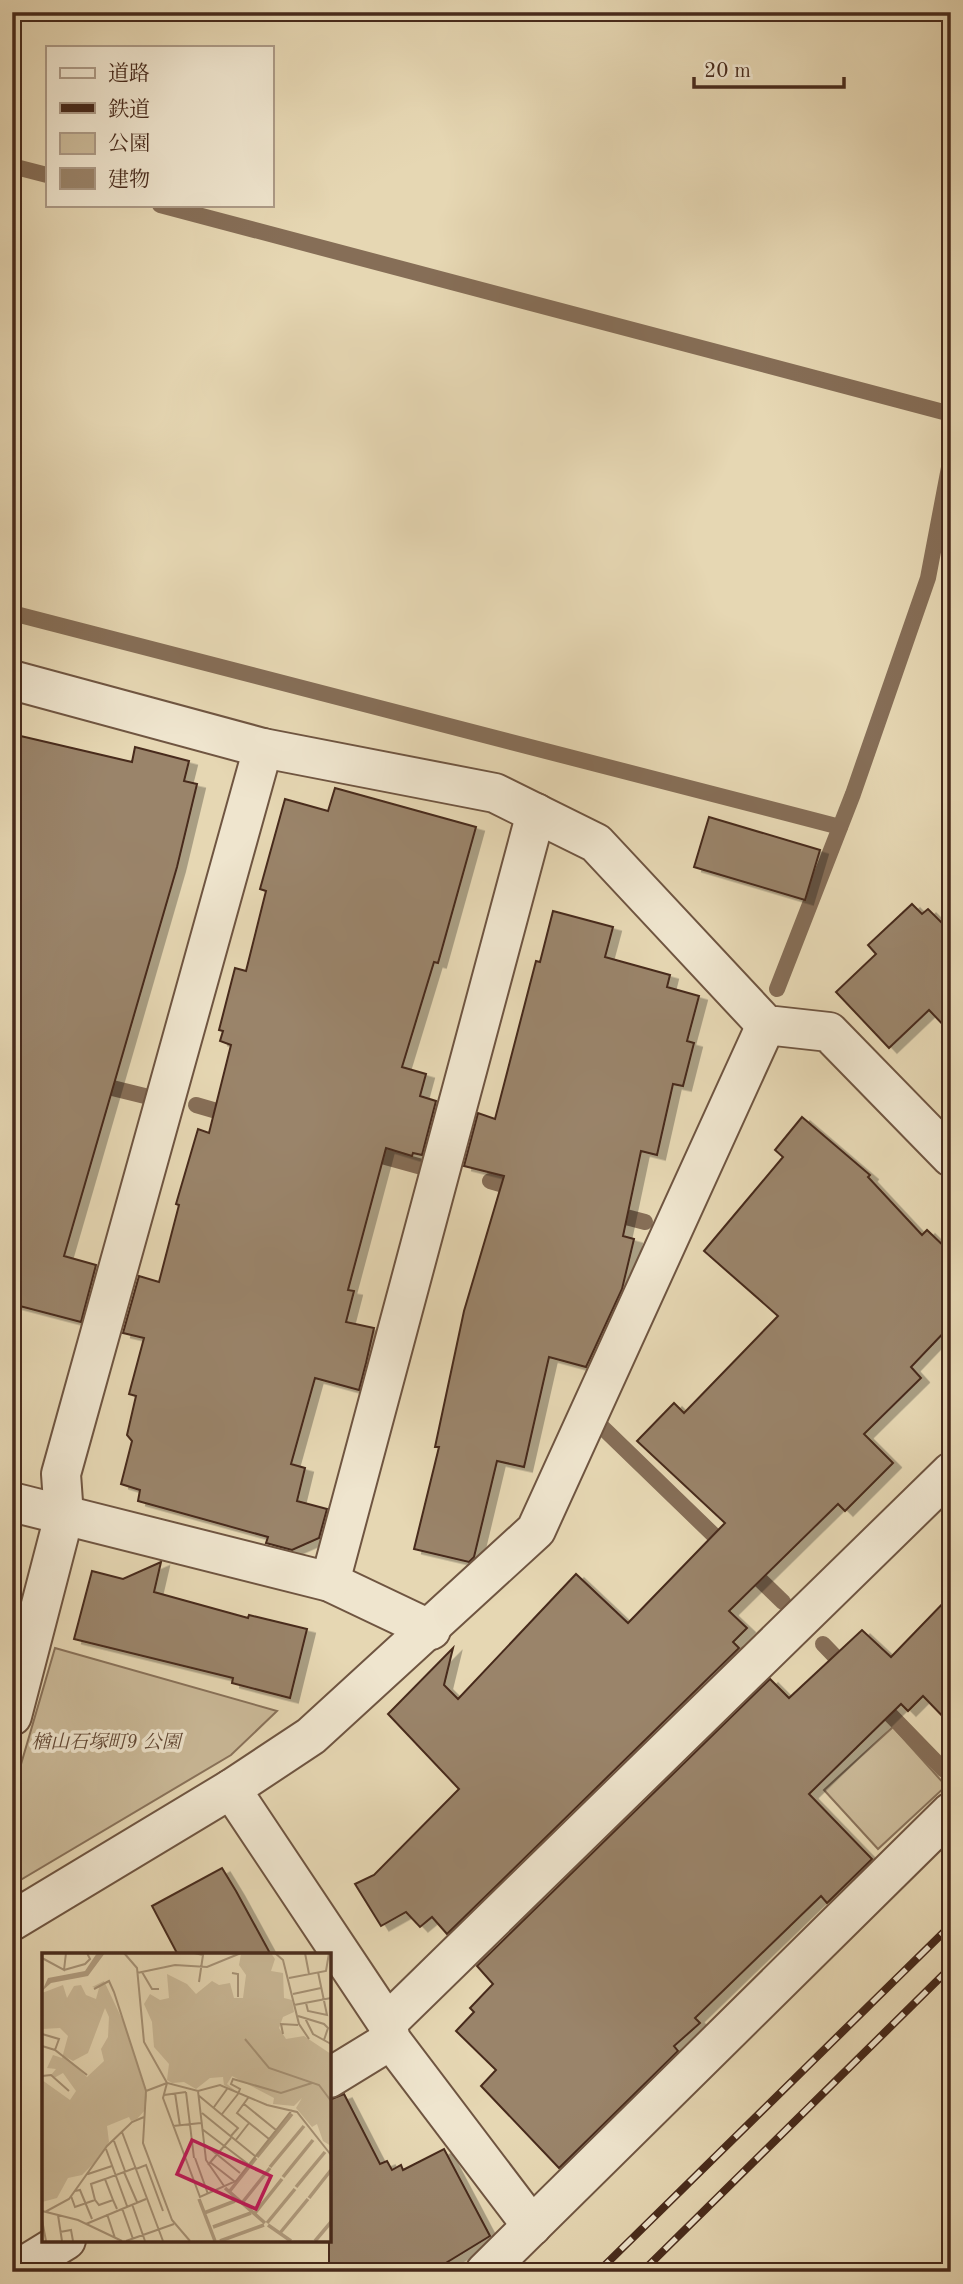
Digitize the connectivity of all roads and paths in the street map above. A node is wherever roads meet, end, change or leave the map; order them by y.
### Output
1 (12, 680) edge
2 (263, 748) junction
3 (536, 813) junction
4 (766, 1025) junction
5 (951, 1157) edge
6 (951, 1472) edge
7 (12, 1502) edge
8 (64, 1517) junction
9 (330, 1582) junction
10 (431, 1630) junction
11 (12, 1716) edge
12 (232, 1789) junction
13 (951, 1812) edge
14 (12, 1921) edge
15 (389, 2031) junction
16 (331, 2076) edge
17 (533, 2226) junction
18 (62, 2242) edge
19 (15, 2272) edge
20 (485, 2272) edge

1 - 2 street
2 - 3 street
2 - 8 street
3 - 4 street
3 - 9 street
4 - 5 street
4 - 10 street
6 - 15 street
7 - 8 street
8 - 9 street
8 - 11 street
9 - 10 street
10 - 12 street
12 - 14 street
12 - 15 street
13 - 17 street
15 - 16 street
15 - 17 street
17 - 20 street
18 - 19 street

